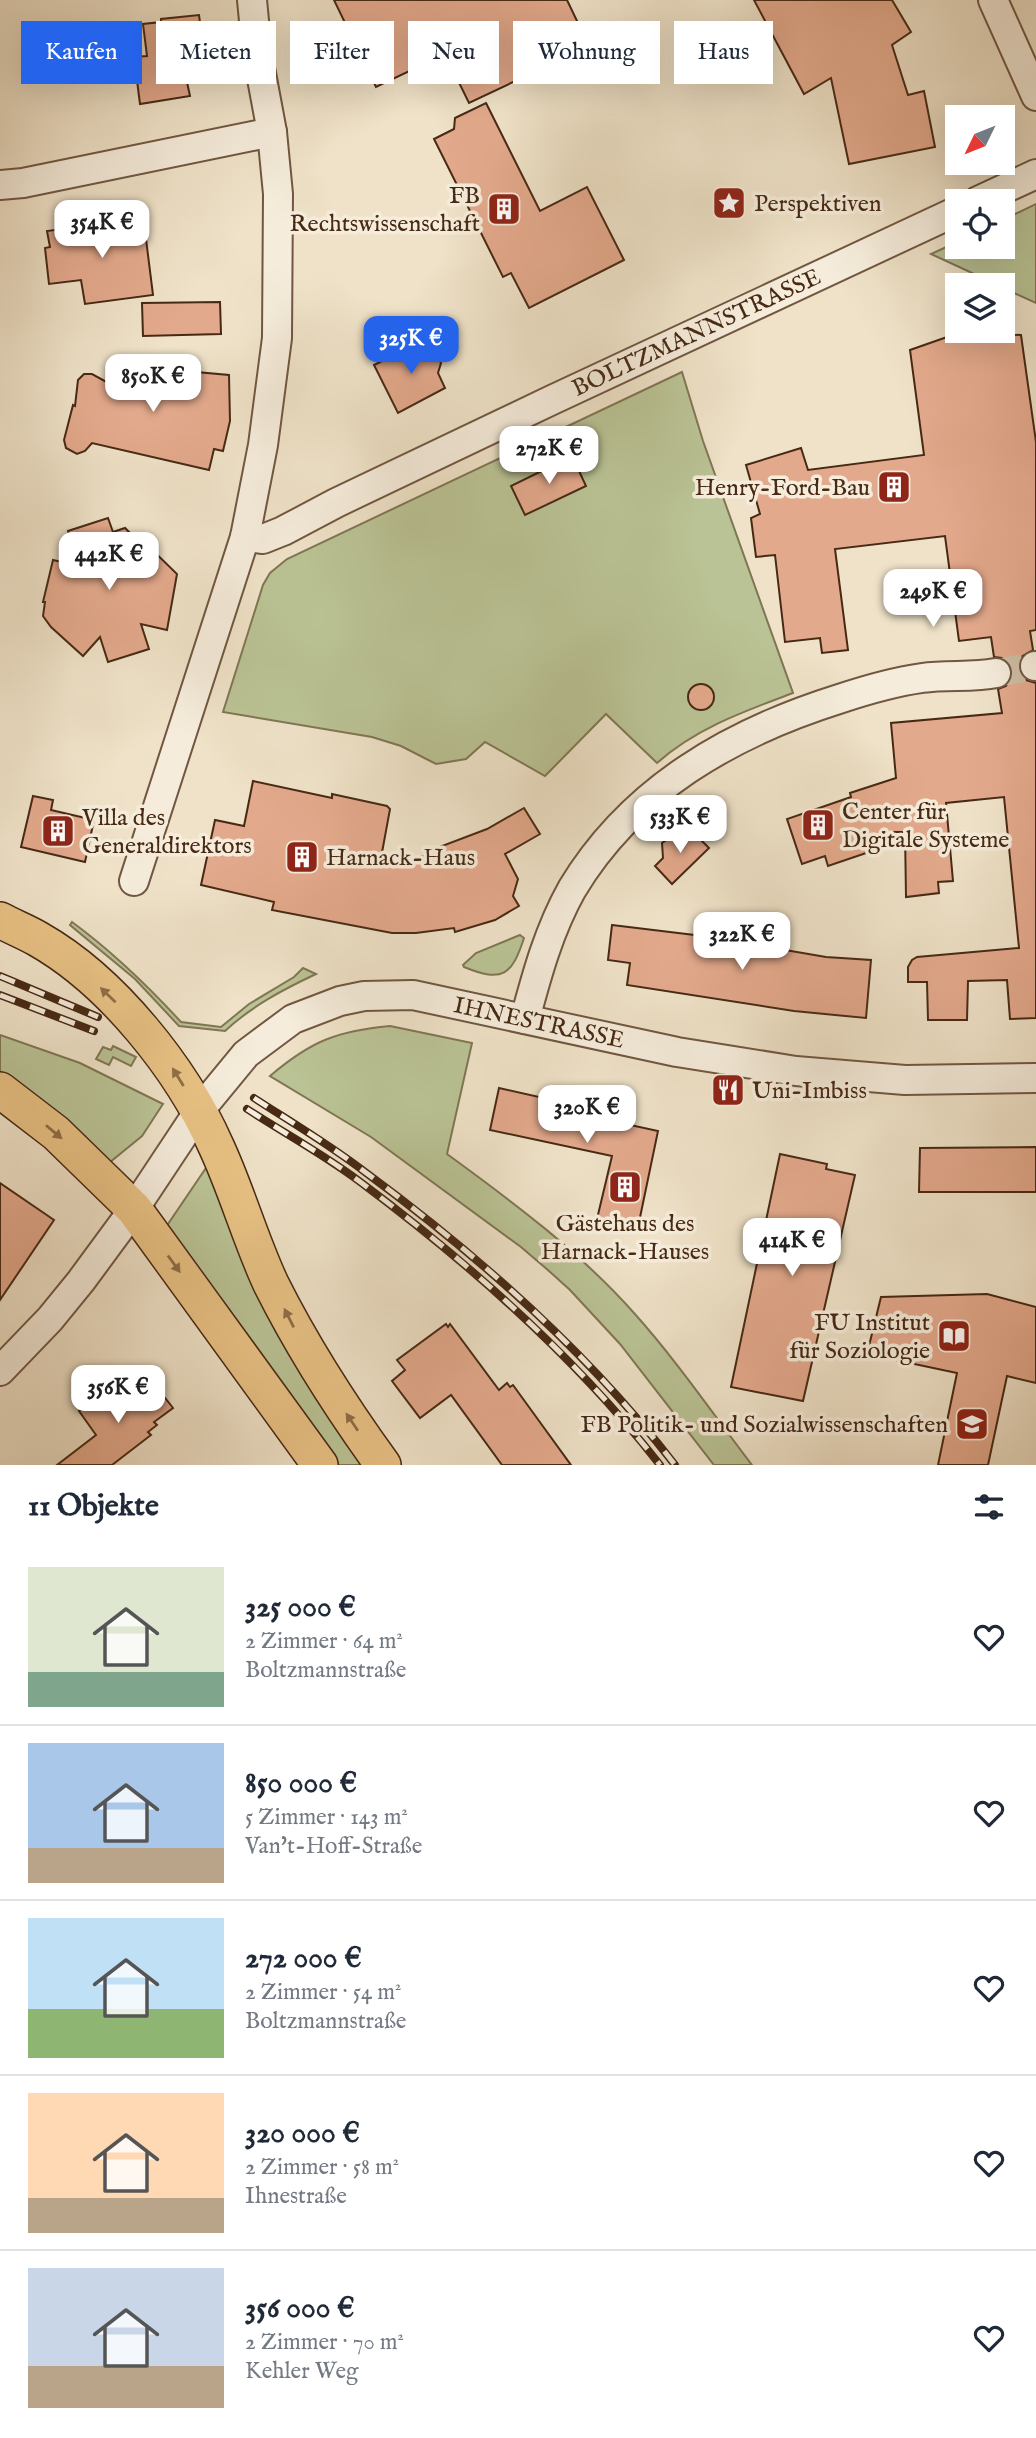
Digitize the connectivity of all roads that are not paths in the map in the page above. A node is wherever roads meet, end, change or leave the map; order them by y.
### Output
1 (252, 0) edge
2 (993, 0) edge
3 (1036, 96) edge
4 (272, 132) junction
5 (1036, 174) edge
6 (0, 186) edge
7 (1004, 189) edge
8 (945, 217) edge
9 (245, 537) junction
10 (996, 673) tunnel mouth
11 (134, 881) dead end
12 (0, 920) edge
13 (525, 1019) junction
14 (1036, 1078) edge
15 (0, 1090) edge
16 (199, 1111) junction
17 (134, 1209) junction
18 (0, 1371) edge
19 (320, 1465) edge
20 (383, 1465) edge

1 - 4 street
2 - 3 street
4 - 6 street
4 - 9 street
5 - 7 street
8 - 9 street, BOLTZMANNSTRASSE
9 - 11 street
10 - 13 street
16 -> 12 main road
13 - 14 street, IHNESTRASSE
13 - 16 street, IHNESTRASSE
15 -> 17 main road
16 - 17 street, IHNESTRASSE
20 -> 16 main road
17 - 18 street, IHNESTRASSE
17 -> 19 main road

